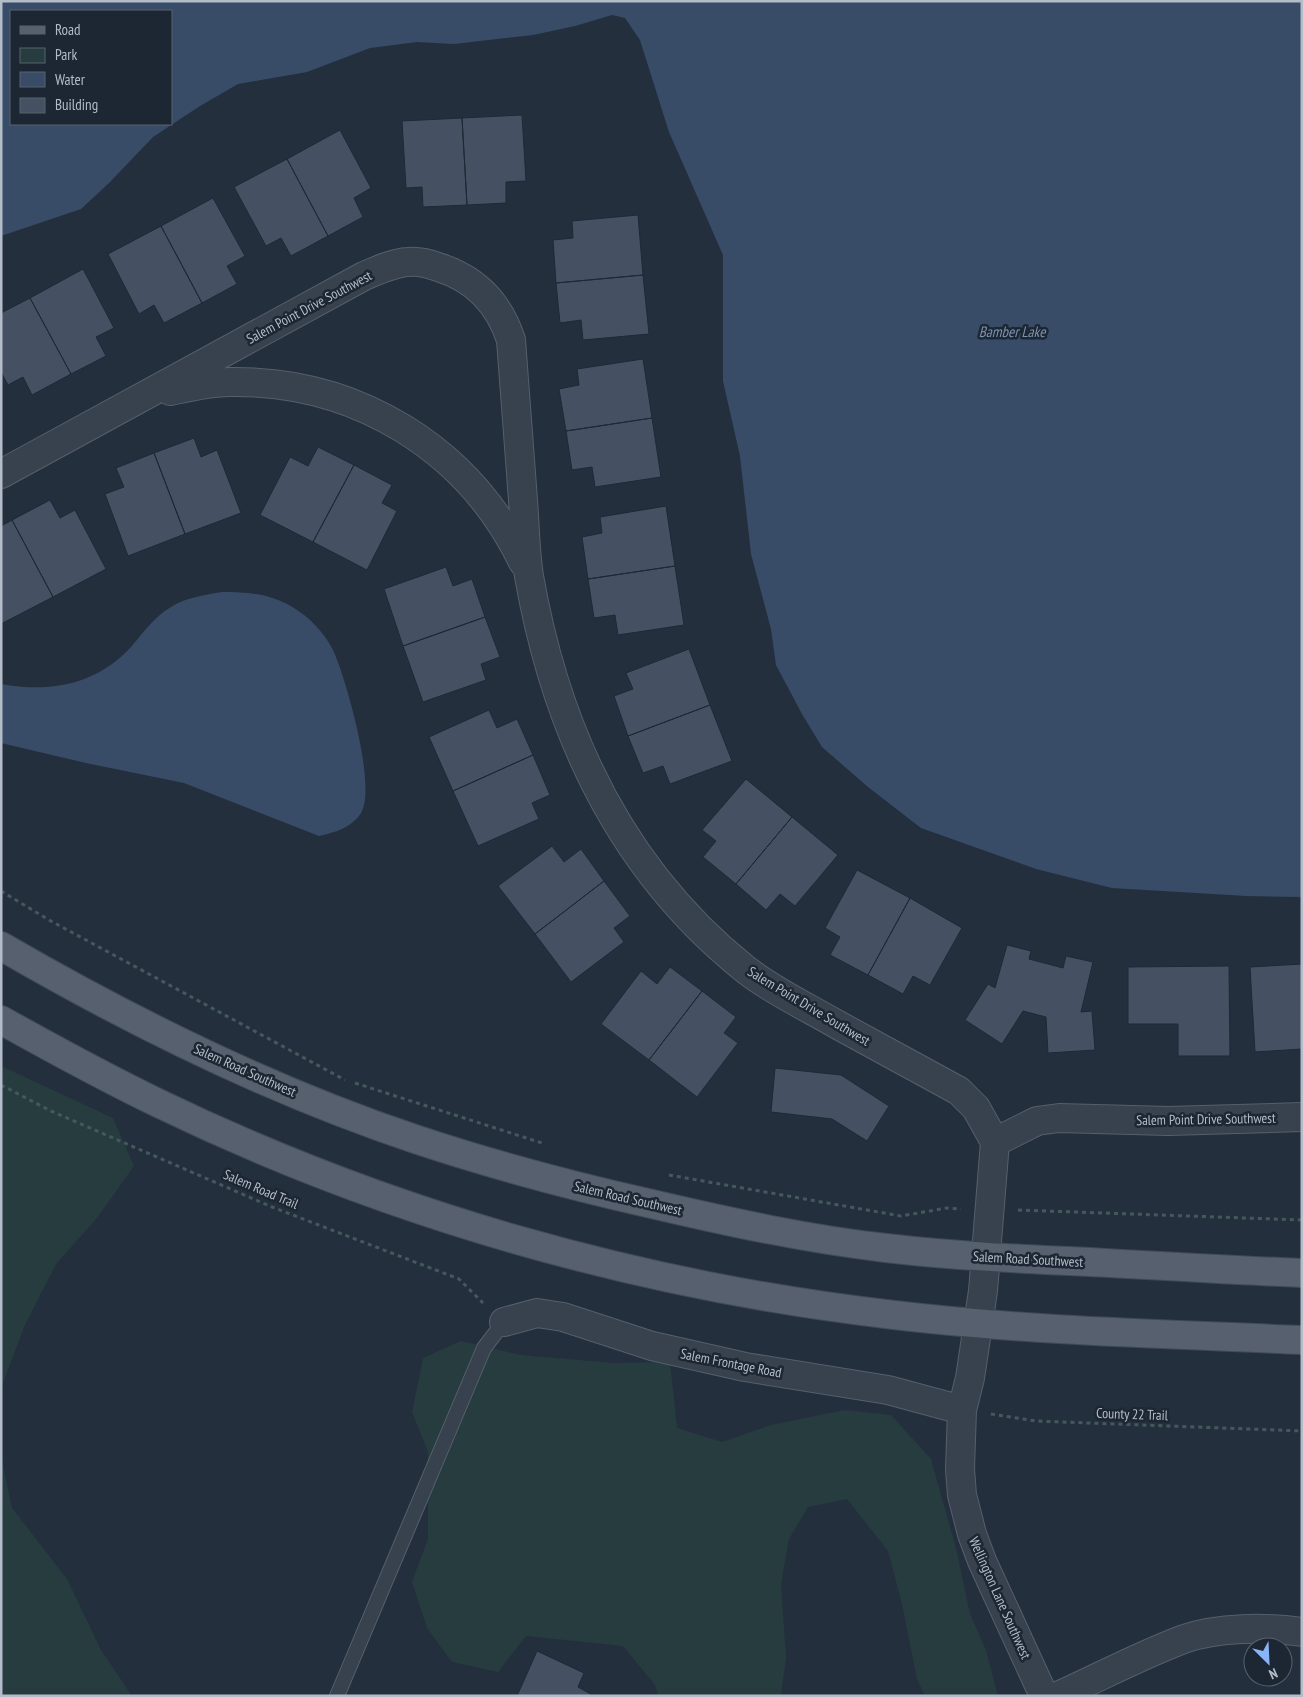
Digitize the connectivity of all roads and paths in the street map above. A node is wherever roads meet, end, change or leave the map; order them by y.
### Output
1 (121, 409) junction
2 (1, 474) edge
3 (529, 574) junction
4 (1, 892) edge
5 (1, 946) edge
6 (1, 1020) edge
7 (1, 1085) edge
8 (1302, 1117) edge
9 (995, 1142) junction
10 (553, 1147) dead end
11 (665, 1174) dead end
12 (991, 1210) junction
13 (1302, 1220) edge
14 (986, 1257) junction
15 (1302, 1273) edge
16 (504, 1322) junction
17 (978, 1324) junction
18 (1302, 1340) edge
19 (962, 1410) junction
20 (1302, 1431) edge
21 (1302, 1632) edge
22 (337, 1696) edge
23 (1044, 1696) edge
24 (1058, 1696) edge

1 - 2 street, Salem Point Drive Southwest
1 - 3 street, Salem Point Drive Southwest
1 - 3 street, Salem Point Drive Southwest
3 - 9 street, Salem Point Drive Southwest
4 - 10 path
5 - 14 main road, Salem Road Southwest
6 - 17 main road
7 - 16 path, Salem Road Trail
8 - 9 street, Salem Point Drive Southwest
9 - 12 street
11 - 12 path
12 - 13 path
12 - 14 street
14 - 15 main road, Salem Road Southwest
14 - 17 street, Wellington Lane Southwest
16 - 19 street, Salem Frontage Road
16 - 22 lane
17 - 18 main road
17 - 19 street, Wellington Lane Southwest
19 - 20 path, County 22 Trail
19 - 23 street, Wellington Lane Southwest
21 - 24 street

